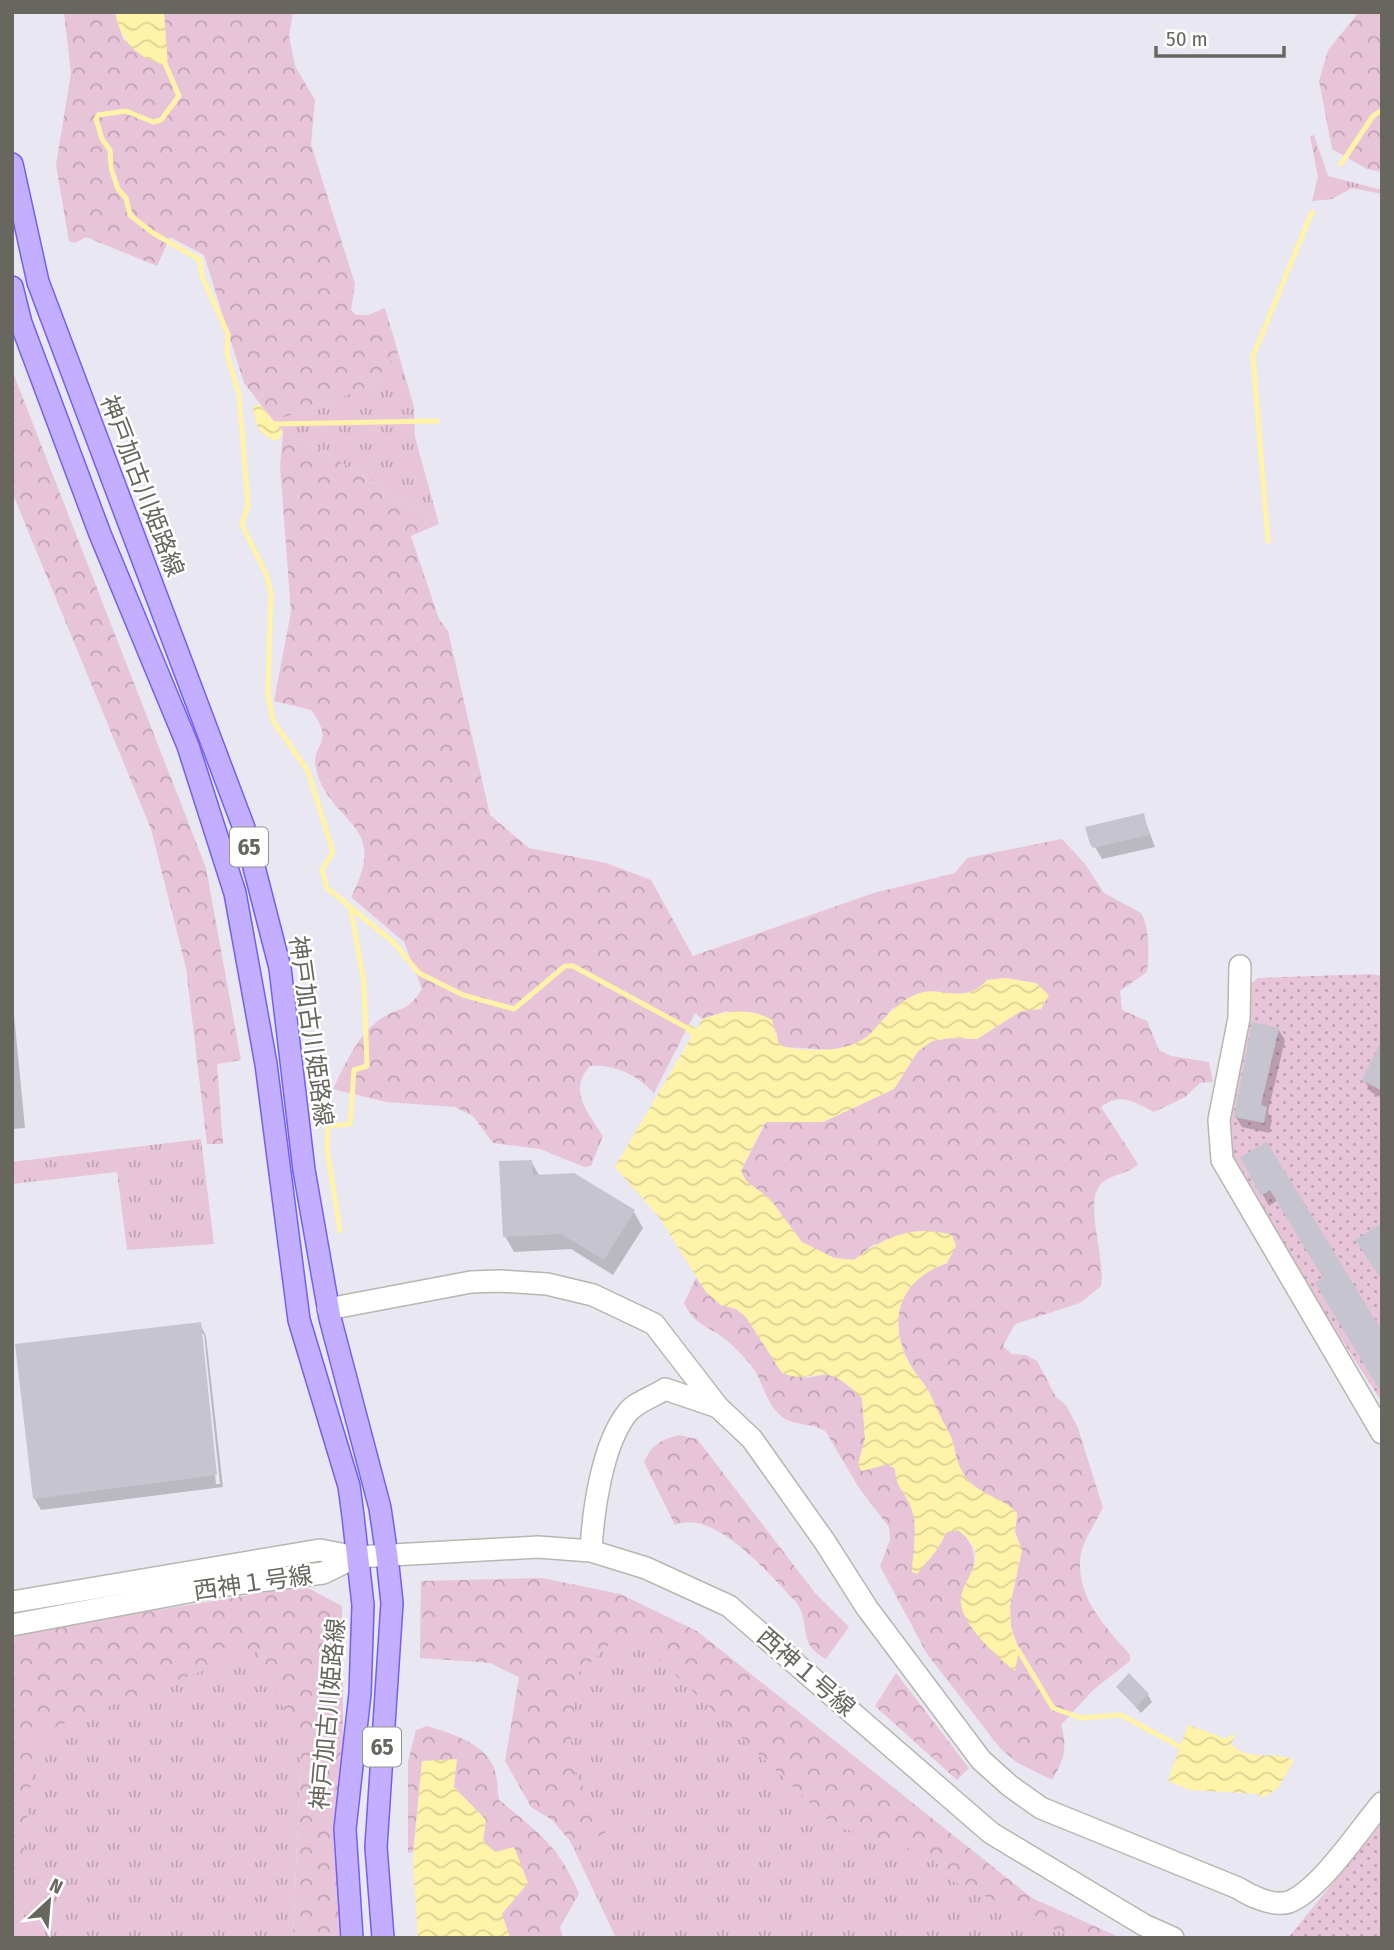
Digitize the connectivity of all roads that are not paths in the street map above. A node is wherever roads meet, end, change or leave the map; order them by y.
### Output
1 (12, 164) edge
2 (12, 287) edge
3 (1240, 967) dead end
4 (328, 1309) junction
5 (678, 1355) junction
6 (665, 1389) junction
7 (718, 1407) junction
8 (1381, 1431) edge
9 (591, 1552) junction
10 (387, 1556) junction
11 (356, 1557) junction
12 (12, 1602) edge
13 (12, 1625) edge
14 (1382, 1803) edge
15 (352, 1938) edge
16 (383, 1938) edge
17 (1173, 1938) edge

1 - 4 main road, 神戸加古川姫路線 / 65
2 - 11 main road, 神戸加古川姫路線 / 65
3 - 8 street
4 - 5 street
4 - 10 main road, 神戸加古川姫路線 / 65
5 - 6 street
5 - 7 street
6 - 7 street
6 - 9 street
7 - 14 street
9 - 10 street, 西神１号線
9 - 17 street, 西神１号線
10 - 11 street, 西神１号線
10 - 16 main road, 神戸加古川姫路線 / 65
11 - 12 street, 西神１号線
11 - 13 street, 西神１号線
11 - 15 main road, 神戸加古川姫路線 / 65

